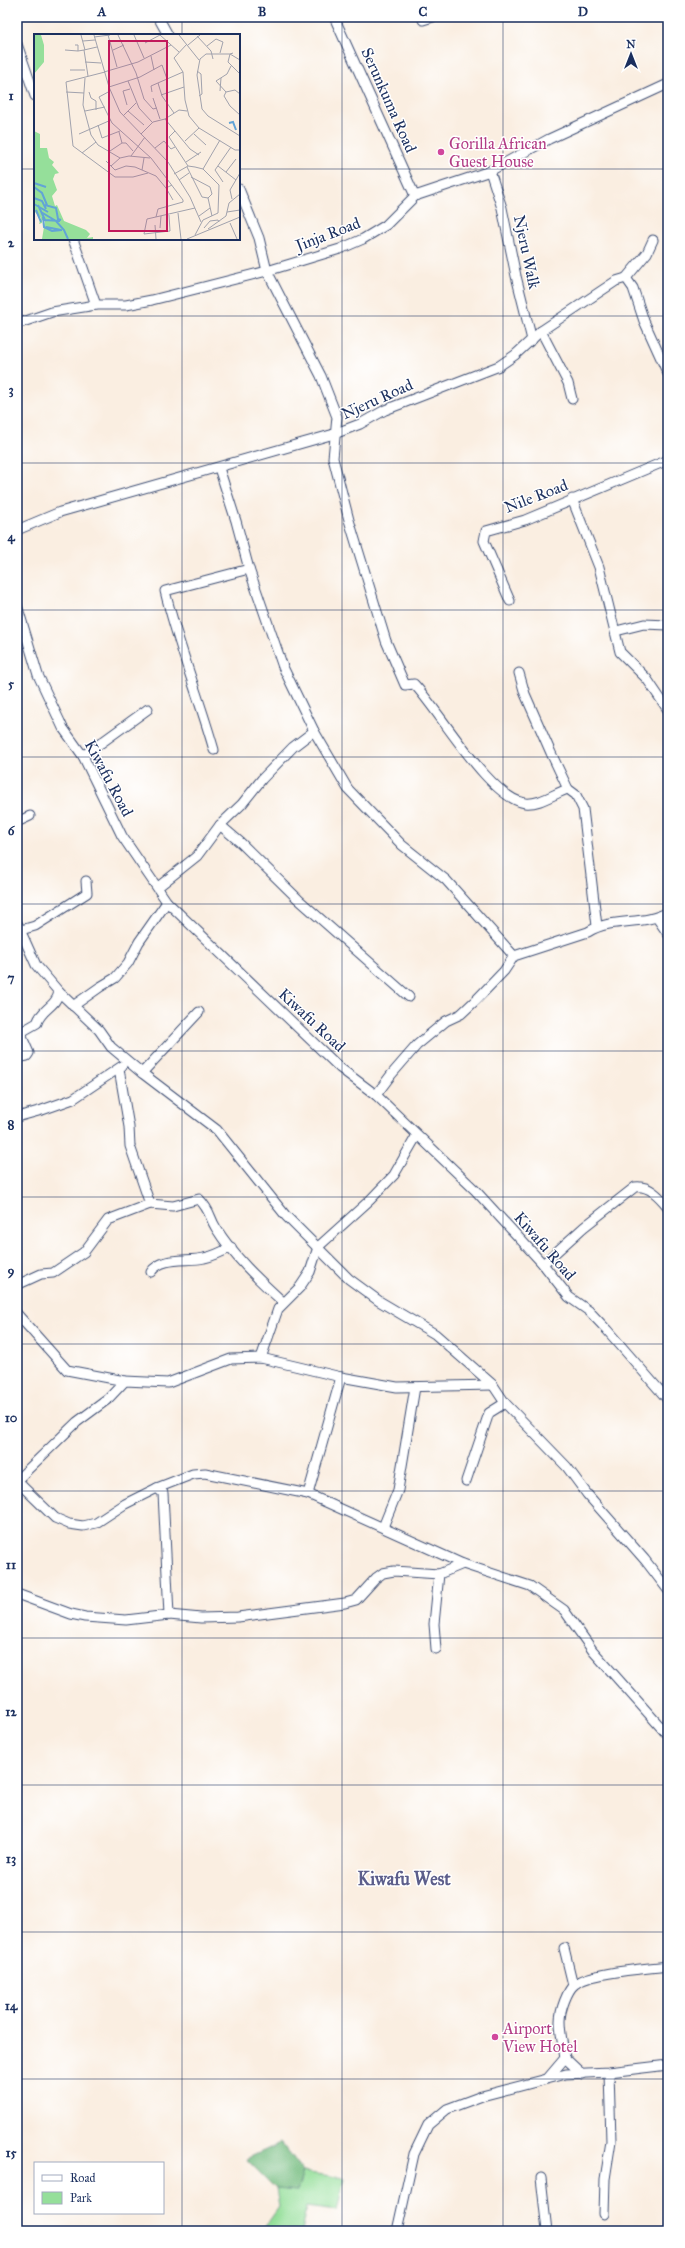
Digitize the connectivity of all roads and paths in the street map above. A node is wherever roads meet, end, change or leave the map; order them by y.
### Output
1 (158, 17) edge
2 (334, 17) edge
3 (433, 17) edge
4 (424, 20) dead end
5 (167, 34) edge
6 (17, 44) edge
7 (668, 84) edge
8 (34, 93) edge
9 (490, 171) junction
10 (240, 190) edge
11 (416, 196) junction
12 (73, 240) edge
13 (653, 240) dead end
14 (267, 271) junction
15 (626, 278) junction
16 (96, 305) junction
17 (17, 324) edge
18 (541, 331) junction
19 (532, 340) junction
20 (664, 352) edge
21 (668, 374) edge
22 (572, 399) dead end
23 (334, 434) junction
24 (668, 460) edge
25 (219, 468) junction
26 (572, 499) junction
27 (17, 530) edge
28 (249, 569) junction
29 (510, 601) dead end
30 (17, 605) edge
31 (668, 625) edge
32 (616, 631) junction
33 (519, 673) dead end
34 (148, 709) dead end
35 (668, 710) edge
36 (314, 731) junction
37 (214, 750) dead end
38 (83, 756) junction
39 (568, 789) junction
40 (30, 816) dead end
41 (17, 822) edge
42 (220, 825) junction
43 (86, 881) dead end
44 (158, 887) junction
45 (167, 902) junction
46 (668, 912) edge
47 (657, 918) junction
48 (597, 926) junction
49 (19, 931) edge
50 (668, 934) edge
51 (514, 956) junction
52 (59, 992) junction
53 (408, 997) dead end
54 (73, 1006) junction
55 (200, 1012) dead end
56 (17, 1058) edge
57 (126, 1060) junction
58 (119, 1069) junction
59 (142, 1073) junction
60 (376, 1096) junction
61 (17, 1117) edge
62 (417, 1135) junction
63 (150, 1204) junction
64 (668, 1207) edge
65 (231, 1247) junction
66 (318, 1247) junction
67 (543, 1264) junction
68 (151, 1272) dead end
69 (17, 1285) edge
70 (283, 1302) junction
71 (17, 1314) edge
72 (261, 1358) junction
73 (341, 1377) junction
74 (125, 1381) junction
75 (493, 1385) junction
76 (415, 1387) junction
77 (668, 1400) edge
78 (505, 1402) junction
79 (18, 1477) edge
80 (466, 1481) dead end
81 (157, 1488) junction
82 (308, 1494) junction
83 (383, 1527) junction
84 (463, 1564) junction
85 (438, 1574) junction
86 (668, 1590) edge
87 (17, 1594) edge
88 (169, 1615) junction
89 (436, 1649) dead end
90 (667, 1733) edge
91 (564, 1948) dead end
92 (668, 1966) edge
93 (573, 1985) junction
94 (564, 2058) junction
95 (668, 2065) edge
96 (609, 2072) junction
97 (582, 2074) junction
98 (548, 2078) junction
99 (541, 2178) dead end
100 (604, 2214) dead end
101 (397, 2231) edge
102 (547, 2231) edge

1 - 5 street
2 - 11 street, Serunkuma Road
3 - 4 street
6 - 8 street
7 - 9 street, Jinja Road
9 - 11 street, Jinja Road
9 - 19 street, Njeru Walk
10 - 14 street
11 - 14 street, Jinja Road
12 - 16 street
13 - 15 street
14 - 16 street, Jinja Road
14 - 23 street
15 - 18 street, Njeru Road
15 - 20 street
16 - 17 street, Jinja Road
18 - 19 street, Njeru Road
18 - 22 street
19 - 23 street, Njeru Road
20 - 21 street
23 - 25 street, Njeru Road
23 - 39 street
24 - 26 street, Nile Road
25 - 27 street, Njeru Road
25 - 28 street
26 - 29 street, Nile Road
26 - 32 street
28 - 36 street
28 - 37 street
30 - 38 street, Kiwafu Road
31 - 32 street
32 - 35 street
33 - 39 street
34 - 38 street
36 - 42 street
36 - 51 street
38 - 44 street, Kiwafu Road
39 - 48 street
40 - 41 street
42 - 44 street
42 - 53 street
43 - 49 street
44 - 45 street, Kiwafu Road
45 - 54 street
45 - 60 street, Kiwafu Road
46 - 47 street
47 - 48 street
47 - 50 street
48 - 51 street
49 - 52 street
51 - 60 street
52 - 54 street
52 - 56 street
54 - 57 street
55 - 59 street
57 - 58 street
57 - 59 street
58 - 61 street
58 - 63 street
59 - 66 street
60 - 62 street, Kiwafu Road
62 - 66 street
62 - 67 street, Kiwafu Road
63 - 65 street
63 - 69 street
64 - 67 street
65 - 68 street
65 - 70 street
66 - 70 street
66 - 75 street
67 - 77 street, Kiwafu Road
70 - 72 street
71 - 74 street
72 - 73 street
72 - 74 street
73 - 76 street
73 - 82 street
74 - 79 street
75 - 76 street
75 - 78 street
76 - 83 street
78 - 80 street
78 - 86 street
79 - 81 street
81 - 82 street
81 - 88 street
82 - 83 street
83 - 84 street
84 - 85 street
84 - 90 street
85 - 88 street
85 - 89 street
87 - 88 street
91 - 93 street
92 - 93 street
93 - 94 street
94 - 97 street
94 - 98 street
95 - 96 street
96 - 97 street
96 - 100 street
97 - 98 street
98 - 101 street
99 - 102 street

